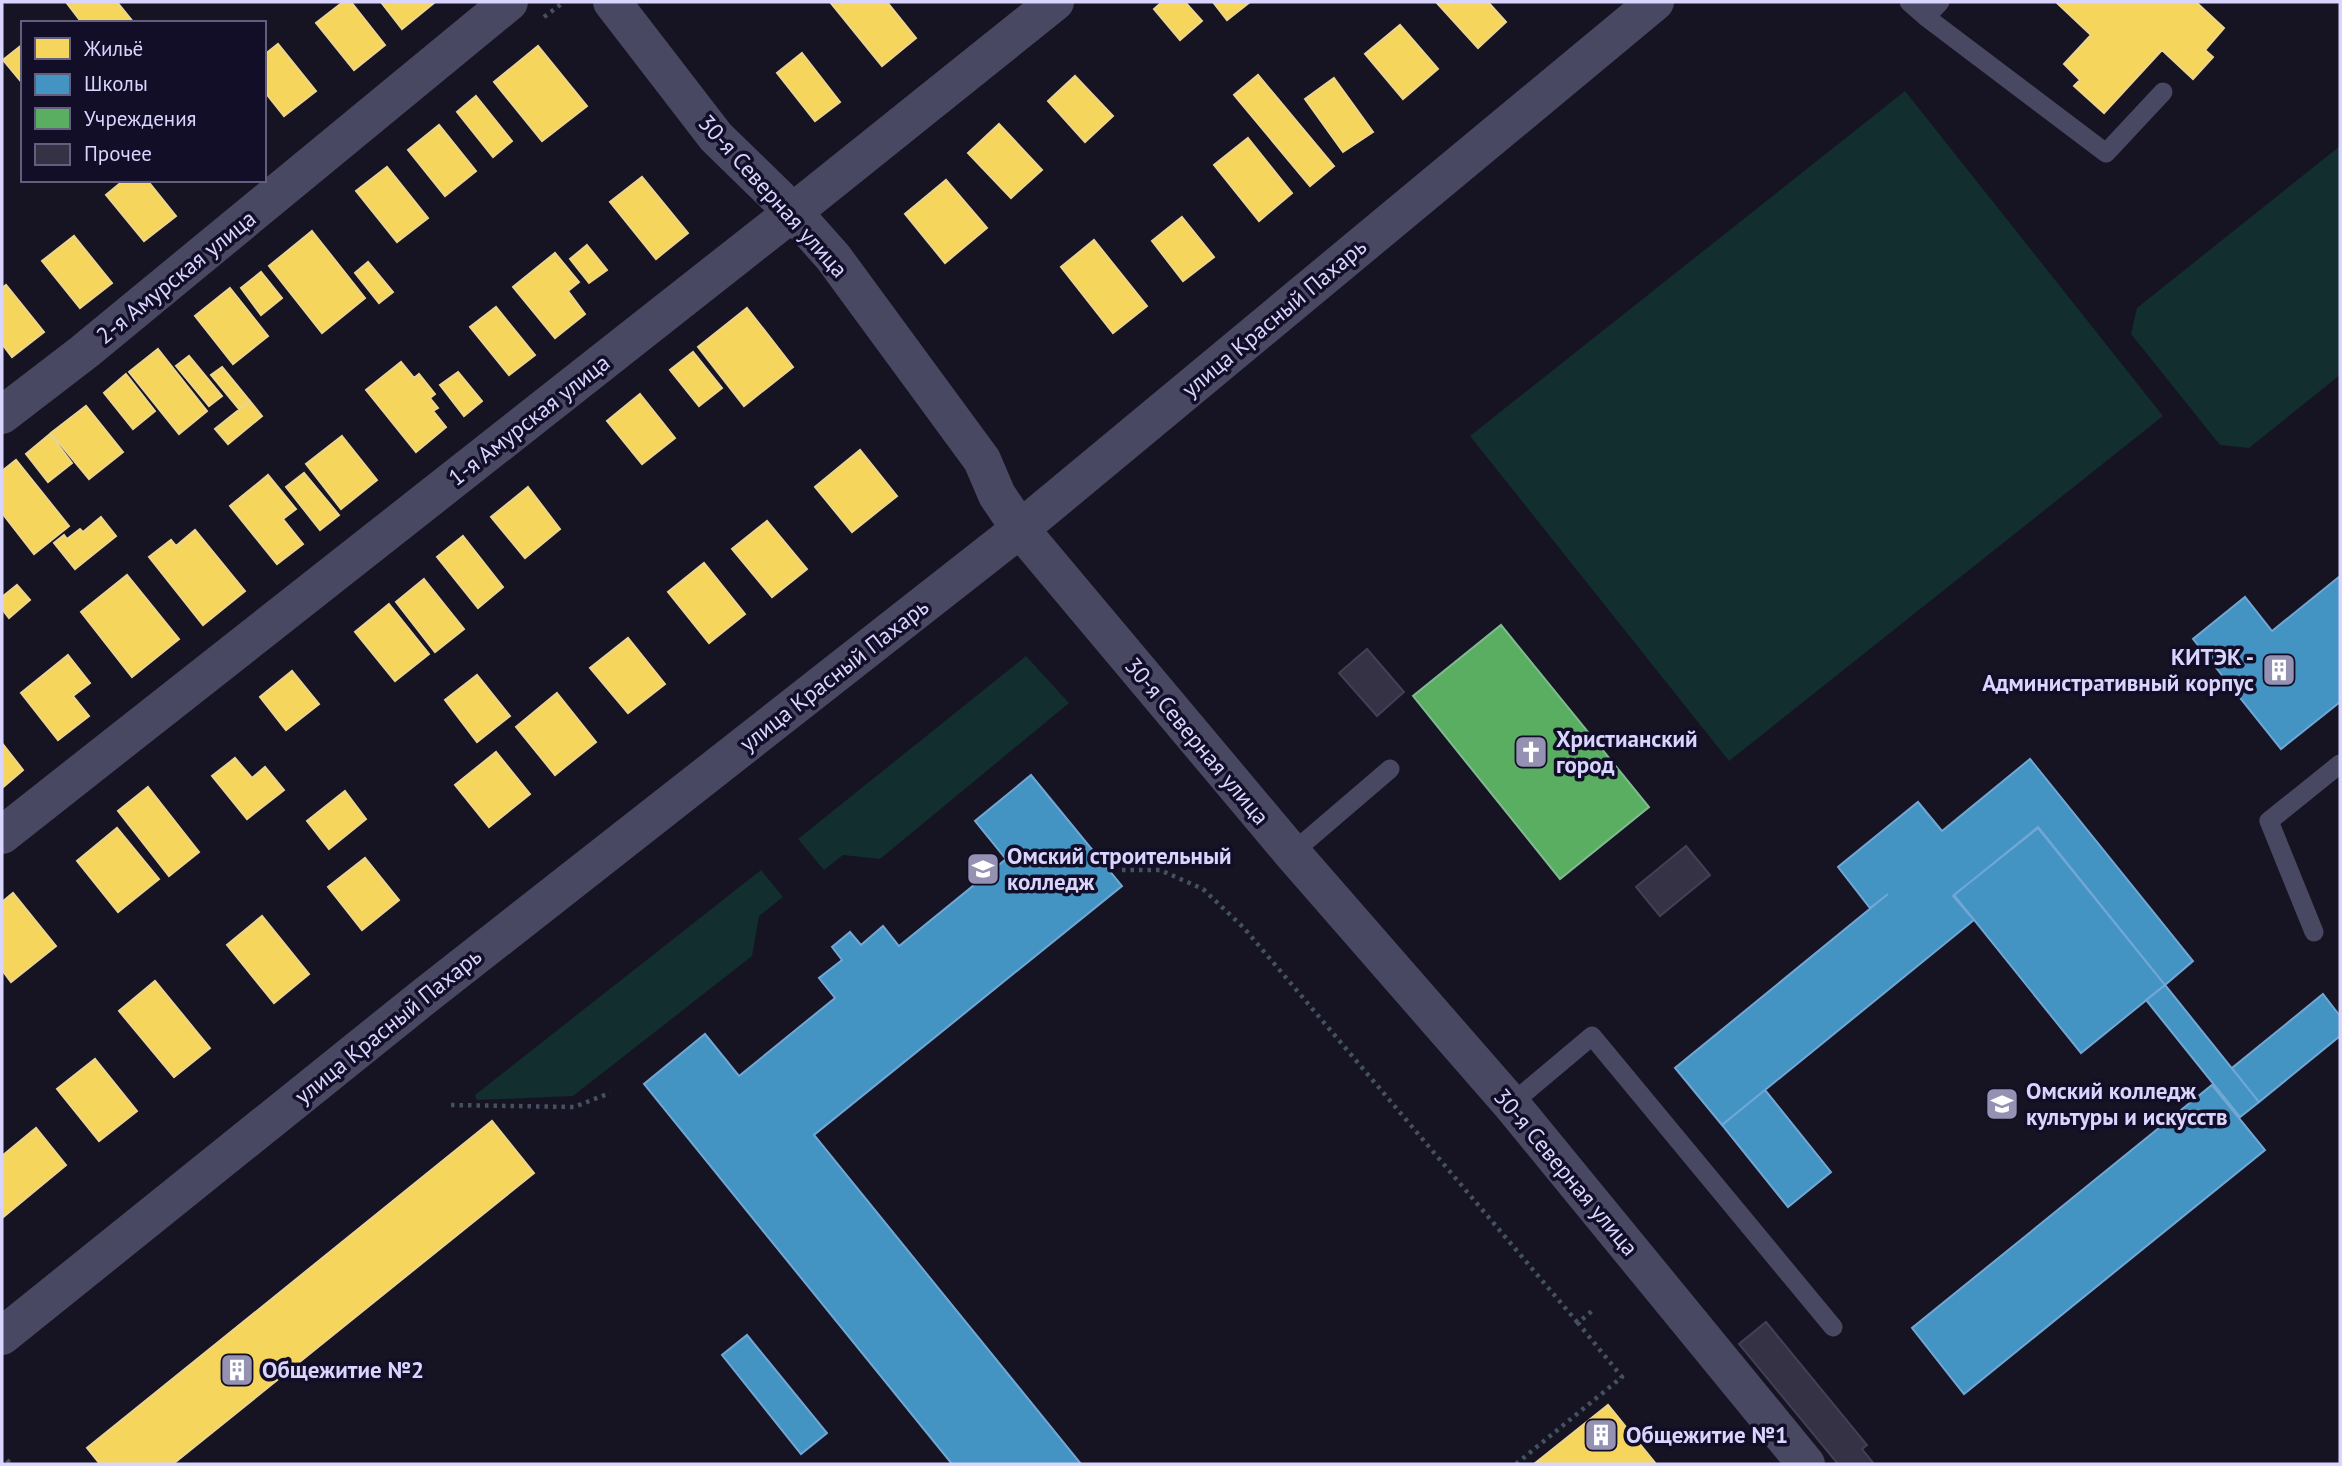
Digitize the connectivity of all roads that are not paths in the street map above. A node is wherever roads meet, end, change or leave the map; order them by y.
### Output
1 (509, 2) edge
2 (612, 2) edge
3 (1055, 2) edge
4 (1655, 2) edge
5 (1909, 2) edge
6 (1940, 2) edge
7 (1926, 18) junction
8 (2163, 92) dead end
9 (793, 212) junction
10 (2, 415) edge
11 (1020, 529) junction
12 (2340, 764) edge
13 (1390, 769) dead end
14 (2, 835) edge
15 (1292, 853) junction
16 (2314, 932) dead end
17 (1511, 1104) junction
18 (1833, 1327) dead end
19 (2, 1336) edge
20 (1806, 1464) edge

1 - 10 street, 2-я Амурская улица
2 - 9 street, 30-я Северная улица
3 - 9 street, 1-я Амурская улица
4 - 11 street, улица Красный Пахарь
5 - 7 lane
6 - 7 lane
7 - 8 lane
9 - 11 street, 30-я Северная улица
9 - 14 street, 1-я Амурская улица
11 - 15 street, 30-я Северная улица
11 - 19 street, улица Красный Пахарь
12 - 16 lane
13 - 15 lane
15 - 17 street, 30-я Северная улица
17 - 18 lane
17 - 20 street, 30-я Северная улица

